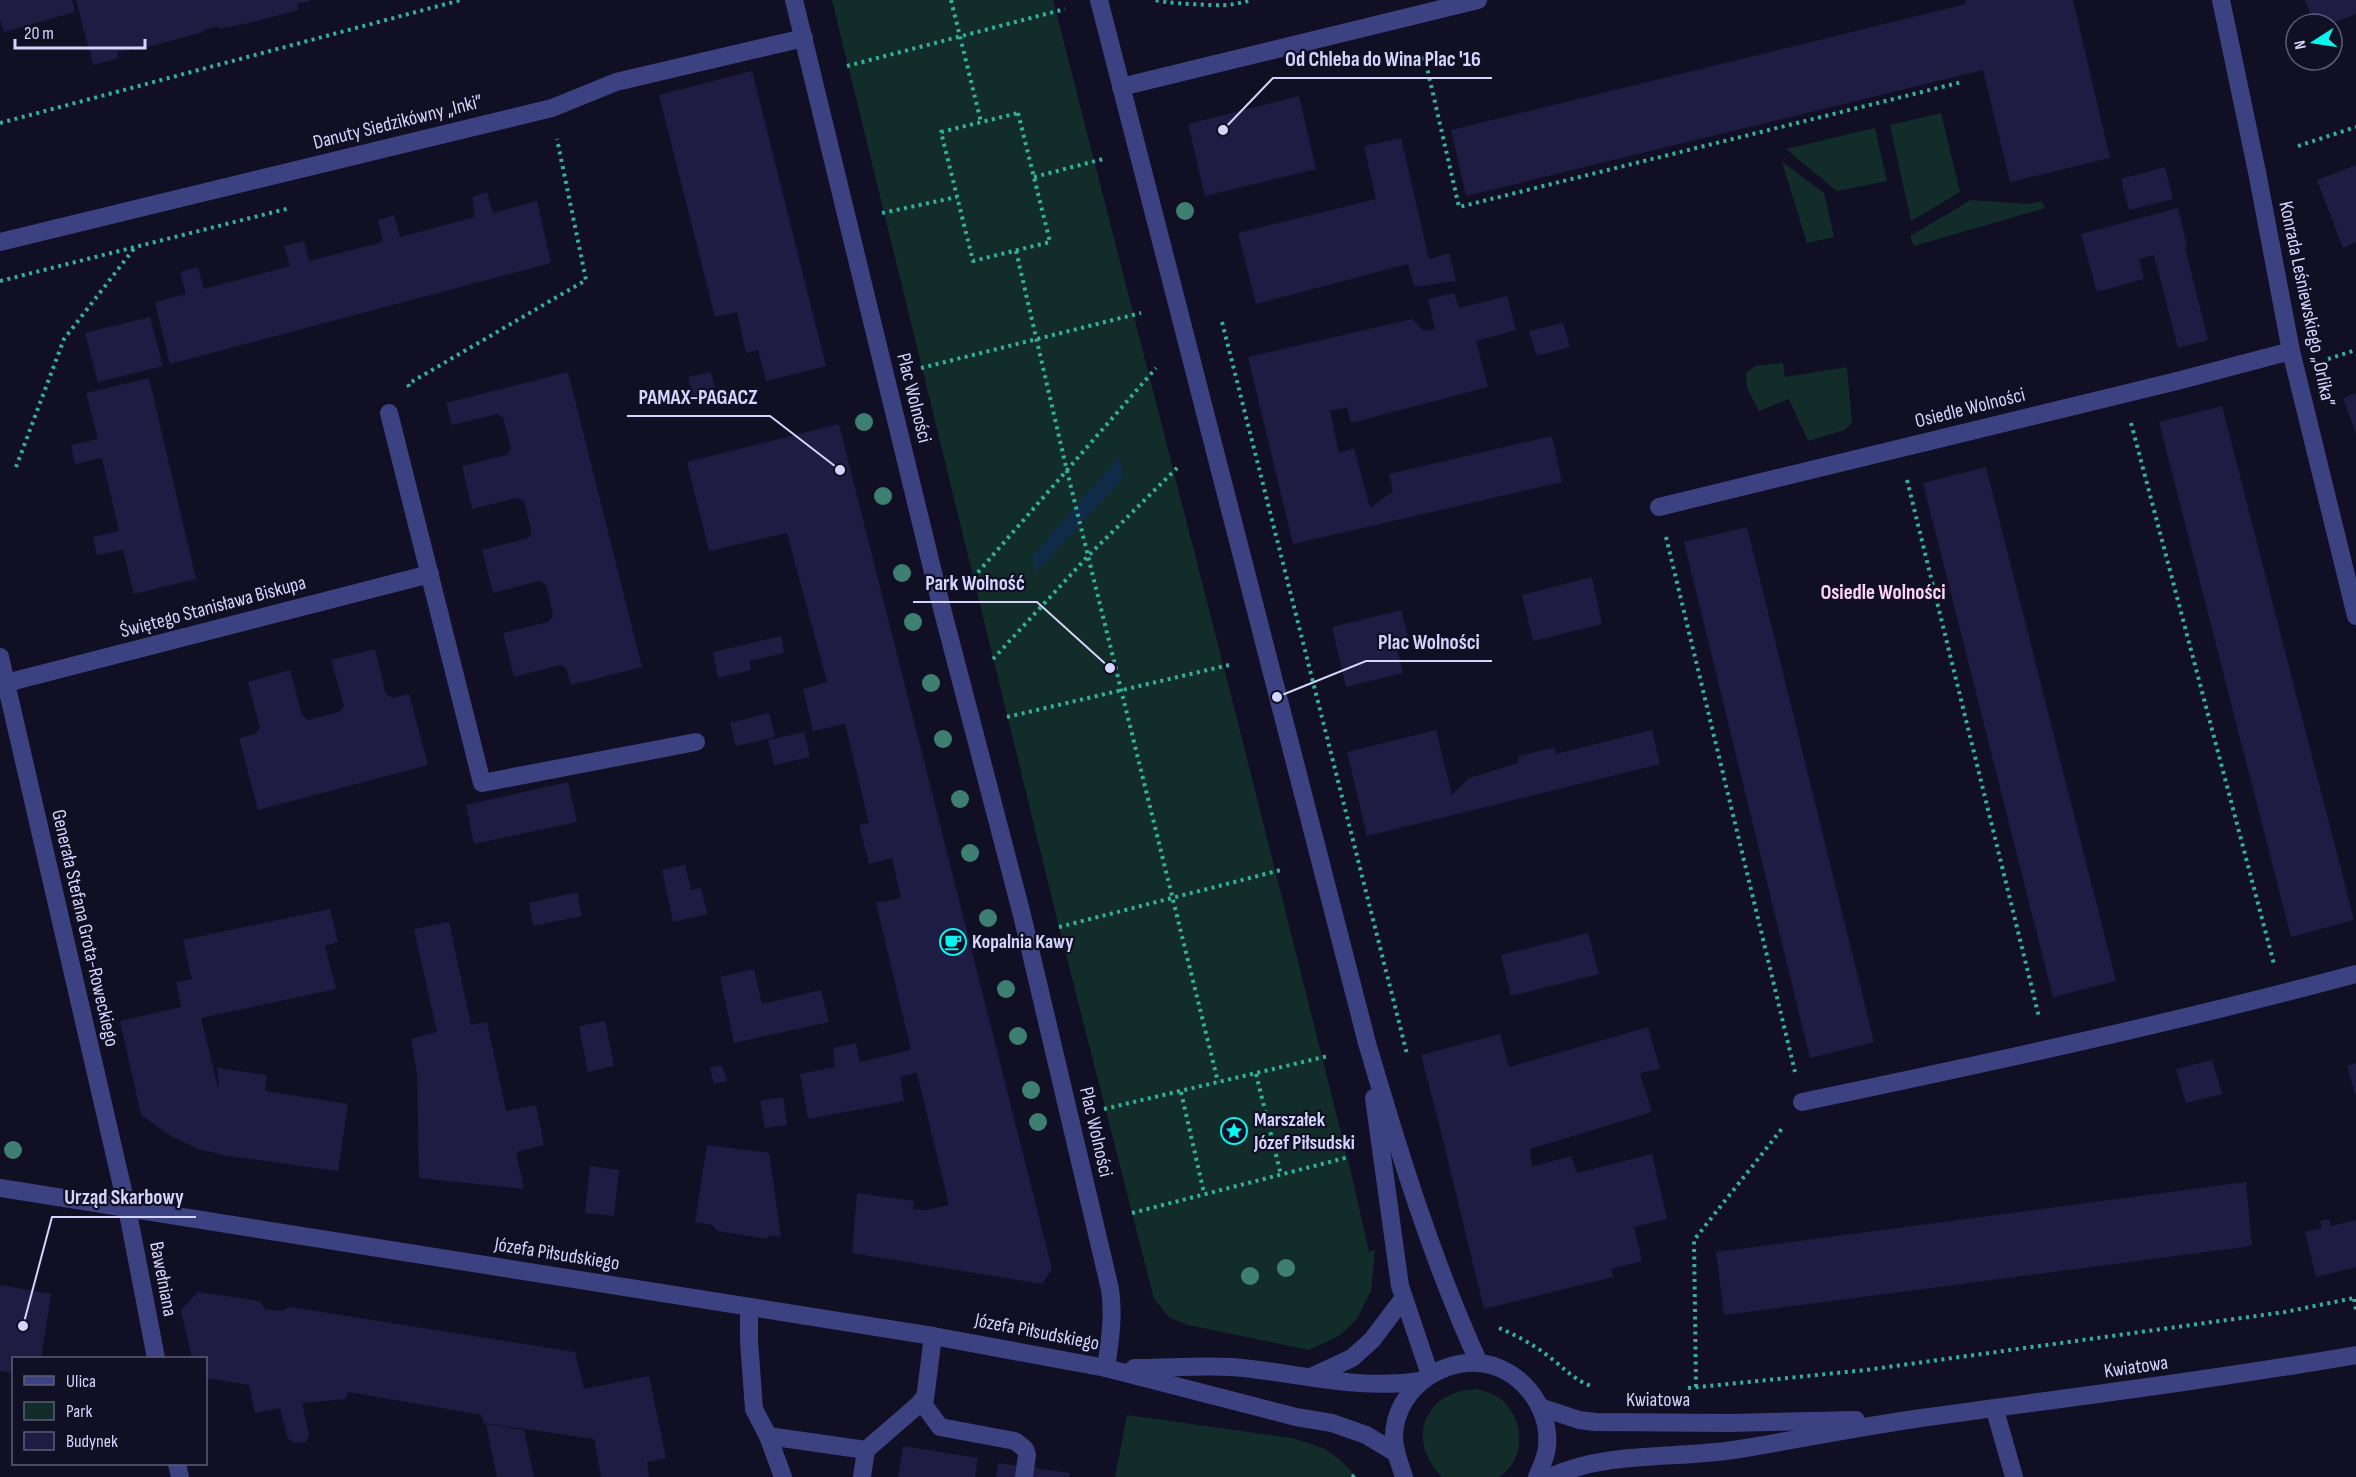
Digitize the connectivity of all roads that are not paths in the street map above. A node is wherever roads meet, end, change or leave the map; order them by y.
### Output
1 (794, 0) edge
2 (1099, 0) edge
3 (1478, 0) edge
4 (2221, 0) edge
5 (804, 38) junction
6 (1121, 87) junction
7 (0, 242) edge
8 (2291, 351) junction
9 (389, 413) road end
10 (1659, 507) road end
11 (430, 574) junction
12 (2356, 616) edge
13 (0, 657) edge
14 (6, 683) junction
15 (696, 742) dead end
16 (2356, 974) edge
17 (1367, 1043) junction
18 (1802, 1102) road end
19 (0, 1188) edge
20 (127, 1208) junction
21 (1403, 1299) junction
22 (749, 1307) junction
23 (933, 1336) junction
24 (2356, 1355) edge
25 (156, 1357) edge
26 (1479, 1363) junction
27 (1106, 1368) junction
28 (1311, 1377) junction
29 (1425, 1378) junction
30 (921, 1401) junction
31 (1540, 1407) junction
32 (1995, 1410) junction
33 (1921, 1418) junction
34 (768, 1436) junction
35 (866, 1450) junction
36 (1396, 1454) junction
37 (783, 1477) edge
38 (862, 1477) edge
39 (1024, 1477) edge
40 (1404, 1477) edge
41 (1537, 1477) edge
42 (1550, 1477) edge
43 (2014, 1477) edge

1 - 5 street, Plac Wolności
2 - 6 street
3 - 6 street
4 - 8 street, Konrada Leśniewskiego „Orlika”
5 - 7 street, Danuty Siedzikówny „Inki”
5 - 27 street, Plac Wolności
6 - 17 street
8 - 10 street, Osiedle Wolności
8 - 12 street, Konrada Leśniewskiego „Orlika”
9 - 11 street
11 - 14 street, Świętego Stanisława Biskupa
11 - 15 street
13 - 14 street, Generała Stefana Grota-Roweckiego
14 - 20 street, Generała Stefana Grota-Roweckiego
16 - 18 street
17 - 21 street
17 - 26 street
19 - 20 street, Józefa Piłsudskiego
20 - 22 street, Józefa Piłsudskiego
20 - 25 street, Bawełniana
21 - 28 street
21 - 29 street
22 - 23 street, Józefa Piłsudskiego
22 - 34 street
23 - 27 street, Józefa Piłsudskiego
23 - 30 street
24 - 32 street, Kwiatowa
26 - 29 street, Józefa Piłsudskiego
26 - 31 street
27 - 28 street, Józefa Piłsudskiego
27 - 36 street, Józefa Piłsudskiego
28 - 29 street, Józefa Piłsudskiego
29 - 36 street
30 - 35 street
30 - 39 street
31 - 33 street, Kwiatowa
31 - 41 street
32 - 33 street, Kwiatowa
32 - 43 street
33 - 42 street, Kwiatowa
34 - 35 street
34 - 37 street
35 - 38 street
36 - 40 street

